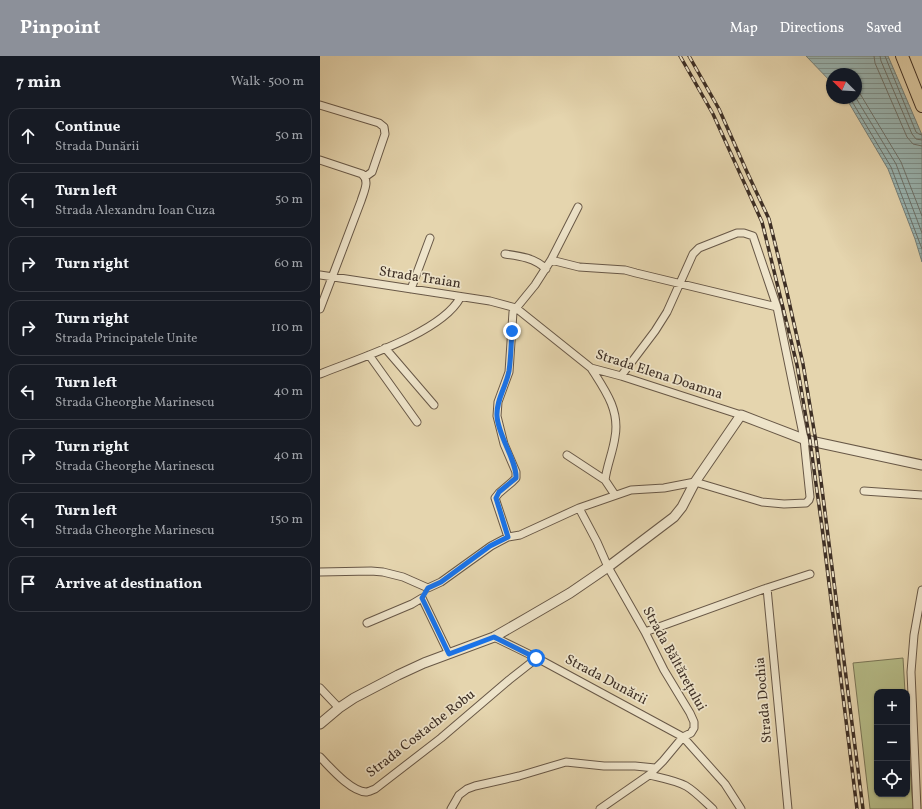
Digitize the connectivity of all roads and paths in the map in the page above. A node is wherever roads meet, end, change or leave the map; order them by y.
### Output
1 (902, 56) edge
2 (908, 56) edge
3 (922, 90) edge
4 (320, 105) edge
5 (922, 106) edge
6 (320, 160) edge
7 (365, 177) junction
8 (578, 207) dead end
9 (430, 238) dead end
10 (505, 254) dead end
11 (551, 260) junction
12 (546, 269) junction
13 (320, 276) edge
14 (332, 277) junction
15 (680, 282) junction
16 (411, 289) junction
17 (460, 298) junction
18 (777, 307) junction
19 (516, 308) junction
20 (320, 309) edge
21 (385, 348) junction
22 (369, 355) junction
23 (591, 368) junction
24 (320, 374) edge
25 (621, 376) junction
26 (434, 405) dead end
27 (741, 415) junction
28 (417, 422) dead end
29 (804, 439) junction
30 (567, 455) dead end
31 (922, 465) edge
32 (604, 480) junction
33 (695, 482) junction
34 (864, 491) dead end
35 (615, 495) junction
36 (922, 495) edge
37 (579, 508) junction
38 (508, 537) junction
39 (608, 567) junction
40 (320, 572) edge
41 (810, 574) dead end
42 (428, 588) junction
43 (766, 588) junction
44 (922, 590) edge
45 (422, 598) junction
46 (367, 623) dead end
47 (645, 632) junction
48 (494, 637) junction
49 (449, 654) junction
50 (536, 658) junction
51 (320, 688) edge
52 (339, 708) junction
53 (320, 724) edge
54 (683, 737) junction
55 (320, 757) edge
56 (655, 768) junction
57 (648, 775) junction
58 (451, 809) edge
59 (600, 809) edge
60 (713, 809) edge
61 (741, 809) edge
62 (788, 809) edge
63 (917, 809) edge

1 - 5 highway
2 - 3 street
4 - 7 street
6 - 7 street
7 - 14 street
8 - 11 street
9 - 16 street
10 - 12 street
11 - 12 street
11 - 15 street
12 - 19 street
13 - 14 street, Strada Traian
14 - 16 street, Strada Traian
14 - 20 street
15 - 18 street
15 - 18 street
15 - 25 street
16 - 17 street, Strada Traian
17 - 19 street, Strada Traian
17 - 21 street
18 - 29 street
19 - 23 street, Strada Elena Doamna
19 - 38 street
21 - 22 street
21 - 26 street
22 - 24 street
22 - 28 street
23 - 25 street, Strada Elena Doamna
23 - 32 street
25 - 27 street, Strada Elena Doamna
27 - 29 street
27 - 33 street
29 - 31 street
29 - 33 street
30 - 32 street
32 - 35 street
33 - 35 street
33 - 39 street
34 - 36 street
35 - 37 street
37 - 38 street
37 - 39 street, Strada Băltărețului
38 - 42 street
39 - 47 street, Strada Băltărețului
39 - 48 street
40 - 42 street
41 - 43 street
42 - 45 street
43 - 47 street
43 - 62 street, Strada Dochia
44 - 63 street
45 - 46 street
45 - 49 street
47 - 54 street, Strada Băltărețului
48 - 49 street
48 - 50 street, Strada Dunării
49 - 52 street
50 - 54 street, Strada Dunării
50 - 55 street, Strada Costache Robu
51 - 52 street
52 - 53 street
54 - 56 street, Strada Băltărețului
54 - 61 street
56 - 57 street, Strada Băltărețului
56 - 58 street
57 - 59 street, Strada Băltărețului
57 - 60 street

